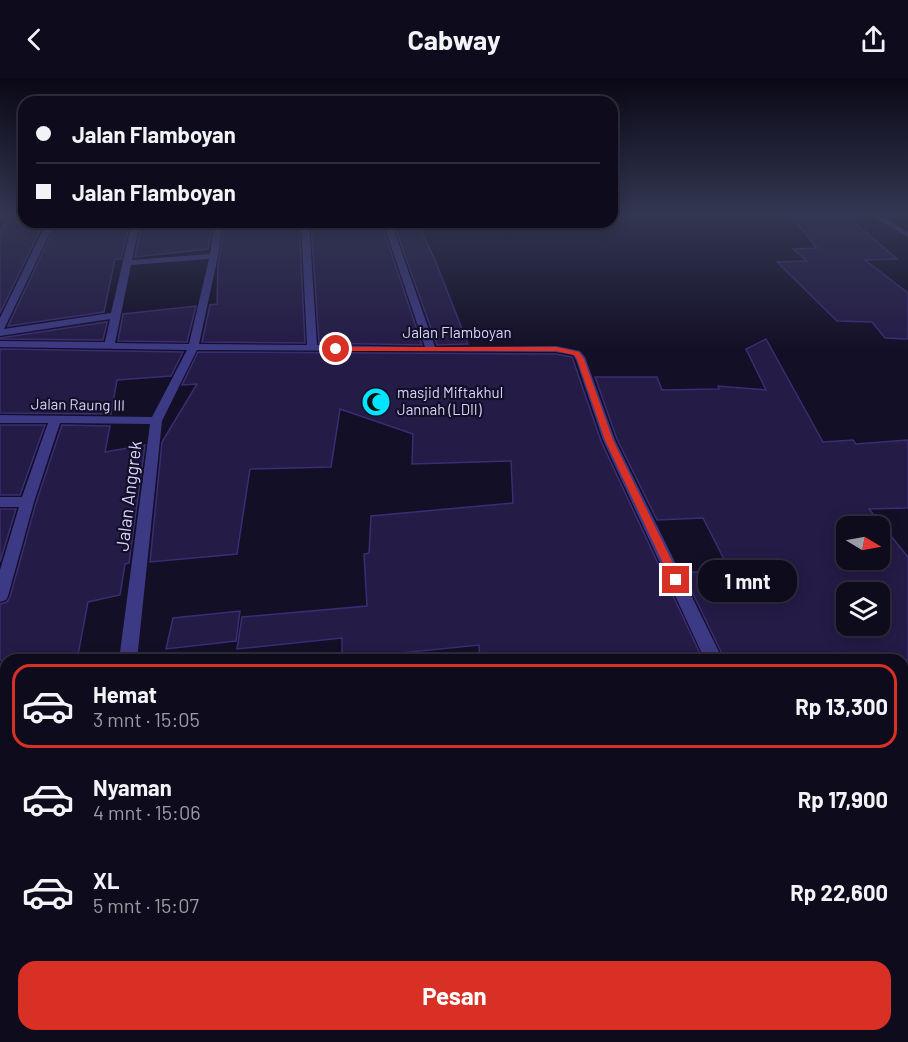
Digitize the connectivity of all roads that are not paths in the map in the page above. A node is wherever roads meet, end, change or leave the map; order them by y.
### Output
1 (33, 260) edge
2 (128, 260) edge
3 (164, 260) edge
4 (213, 260) edge
5 (307, 260) edge
6 (400, 260) edge
7 (127, 263) junction
8 (116, 315) junction
9 (0, 328) edge
10 (0, 333) edge
11 (0, 344) edge
12 (194, 345) junction
13 (109, 346) junction
14 (312, 349) junction
15 (431, 350) junction
16 (0, 418) edge
17 (54, 419) junction
18 (156, 421) junction
19 (0, 502) edge
20 (27, 502) junction
21 (0, 597) edge
22 (129, 654) edge
23 (711, 654) edge

1 - 9 street
2 - 7 street
3 - 7 street
4 - 12 street, Jalan Anggrek
5 - 14 street
6 - 15 street
7 - 8 street
8 - 10 street
8 - 13 street
11 - 13 street, Jalan Flamboyan
12 - 13 street, Jalan Flamboyan
12 - 14 street, Jalan Flamboyan
12 - 18 street, Jalan Anggrek
14 - 15 street, Jalan Flamboyan
15 - 23 street, Jalan Flamboyan
16 - 17 street, Jalan Raung III
17 - 18 street, Jalan Raung III
17 - 20 street
18 - 22 street, Jalan Anggrek
19 - 20 street
20 - 21 street

